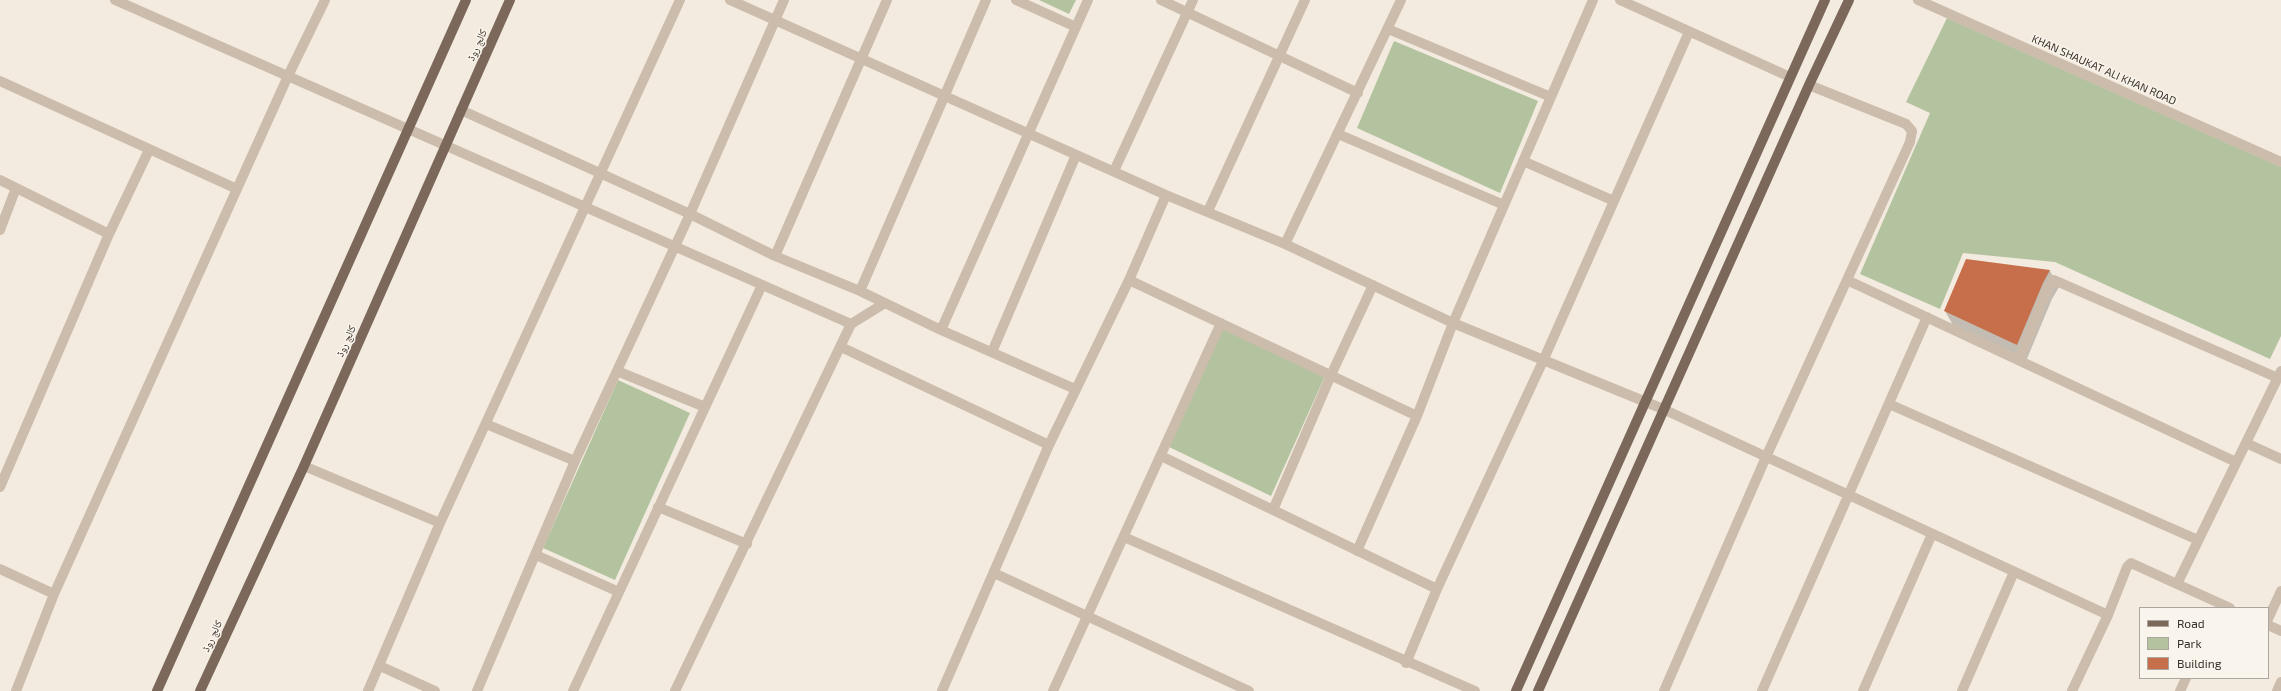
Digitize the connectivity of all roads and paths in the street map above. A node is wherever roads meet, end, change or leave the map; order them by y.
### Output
1 (116, 0) edge
2 (325, 0) edge
3 (466, 0) edge
4 (510, 0) edge
5 (680, 0) edge
6 (730, 0) edge
7 (784, 0) edge
8 (887, 0) edge
9 (986, 0) edge
10 (1016, 0) edge
11 (1088, 0) edge
12 (1161, 0) edge
13 (1193, 0) edge
14 (1304, 0) edge
15 (1401, 0) edge
16 (1593, 0) edge
17 (1620, 0) edge
18 (1825, 0) edge
19 (1850, 0) edge
20 (1918, 0) edge
21 (1187, 14) junction
22 (775, 20) junction
23 (1076, 27) junction
24 (1388, 29) junction
25 (1689, 32) junction
26 (1279, 57) junction
27 (862, 59) junction
28 (288, 76) junction
29 (1790, 77) junction
30 (0, 81) edge
31 (1808, 85) junction
32 (1358, 93) junction
33 (944, 96) junction
34 (1551, 97) junction
35 (461, 110) junction
36 (408, 128) junction
37 (1029, 134) junction
38 (1338, 134) junction
39 (446, 146) junction
40 (149, 150) junction
41 (1076, 155) junction
42 (1523, 161) junction
43 (2281, 162) edge
44 (1114, 171) junction
45 (601, 174) junction
46 (0, 180) edge
47 (16, 188) junction
48 (237, 189) junction
49 (1166, 194) junction
50 (1614, 201) junction
51 (1504, 205) junction
52 (586, 207) junction
53 (1208, 211) junction
54 (690, 214) junction
55 (0, 230) edge
56 (109, 234) junction
57 (1285, 244) junction
58 (675, 247) junction
59 (775, 256) junction
60 (1129, 280) junction
61 (1846, 280) junction
62 (762, 285) junction
63 (1373, 285) junction
64 (860, 291) junction
65 (885, 303) junction
66 (1927, 317) junction
67 (1221, 323) junction
68 (1452, 323) junction
69 (851, 324) junction
70 (942, 330) junction
71 (841, 347) junction
72 (992, 352) junction
73 (2019, 360) junction
74 (1543, 361) junction
75 (617, 371) junction
76 (2279, 374) edge
77 (1331, 375) junction
78 (1075, 389) junction
79 (1644, 402) junction
80 (1889, 404) junction
81 (705, 407) junction
82 (1663, 409) junction
83 (1417, 416) junction
84 (486, 424) junction
85 (2246, 444) junction
86 (1049, 445) junction
87 (1161, 456) junction
88 (1766, 457) junction
89 (2281, 459) edge
90 (575, 461) junction
91 (2236, 462) junction
92 (4, 464) edge
93 (304, 466) junction
94 (0, 487) edge
95 (1849, 495) junction
96 (658, 507) junction
97 (1273, 510) junction
98 (440, 523) junction
99 (1932, 534) junction
100 (1124, 537) junction
101 (2198, 540) junction
102 (747, 544) junction
103 (1357, 551) junction
104 (536, 555) junction
105 (0, 569) edge
106 (2014, 572) junction
107 (994, 573) junction
108 (2177, 584) junction
109 (1437, 589) junction
110 (2281, 590) edge
111 (619, 592) junction
112 (54, 594) junction
113 (2219, 606) edge
114 (2108, 614) junction
115 (1088, 616) junction
116 (2269, 617) edge
117 (2269, 625) edge
118 (2281, 631) edge
119 (1406, 663) junction
120 (380, 666) junction
121 (2186, 679) edge
122 (2281, 682) edge
123 (16, 691) edge
124 (157, 691) edge
125 (200, 691) edge
126 (368, 691) edge
127 (435, 691) edge
128 (477, 691) edge
129 (573, 691) edge
130 (675, 691) edge
131 (942, 691) edge
132 (1054, 691) edge
133 (1249, 691) edge
134 (1474, 691) edge
135 (1516, 691) edge
136 (1538, 691) edge
137 (1664, 691) edge
138 (1762, 691) edge
139 (1863, 691) edge
140 (1962, 691) edge
141 (2072, 691) edge
142 (2180, 691) edge
143 (2277, 691) edge

1 - 28 street
2 - 28 street
3 - 36 main road
4 - 35 main road, کالج روڈ
5 - 45 street
6 - 22 street
7 - 22 street
8 - 27 street
9 - 33 street
10 - 23 street
11 - 23 street
12 - 21 street
13 - 21 street
14 - 26 street
15 - 24 street
16 - 34 street
17 - 25 street
18 - 29 main road
19 - 31 main road
20 - 43 street, KHAN SHAUKAT ALI KHAN ROAD
21 - 26 street
21 - 44 street
22 - 27 street
22 - 54 street
23 - 37 street
24 - 32 street
24 - 34 street
25 - 29 street
25 - 50 street
26 - 32 street
26 - 53 street
27 - 33 street
27 - 59 street
28 - 36 street
28 - 48 street
29 - 79 main road
30 - 40 street
31 - 61 street
31 - 82 main road
32 - 38 street
33 - 37 street
33 - 64 street
34 - 42 street
35 - 39 main road, کالج روڈ
35 - 45 street
36 - 39 street
36 - 124 main road
37 - 41 street
37 - 70 street
38 - 51 street
38 - 57 street
39 - 52 street
39 - 93 main road, کالج روڈ
40 - 48 street
40 - 56 street
41 - 44 street
41 - 72 street
42 - 50 street
42 - 51 street
44 - 49 street
45 - 52 street
45 - 54 street
46 - 47 street
47 - 55 street
47 - 56 street
48 - 112 street
49 - 53 street
49 - 60 street
50 - 74 street
51 - 68 street
52 - 58 street
52 - 84 street
53 - 57 street
54 - 58 street
54 - 59 street
56 - 92 street
57 - 63 street
58 - 62 street
58 - 75 street
59 - 64 street
60 - 67 street
60 - 78 street
61 - 66 street
61 - 88 street
62 - 69 street
62 - 81 street
63 - 68 street
63 - 77 street
64 - 65 street
65 - 69 street
65 - 70 street
66 - 73 street
66 - 80 street
67 - 77 street
67 - 87 street
68 - 74 street
68 - 83 street
69 - 71 street
70 - 72 street
71 - 86 street
71 - 102 street
72 - 78 street
73 - 76 street
73 - 91 street
74 - 79 street
74 - 109 street
75 - 81 street
75 - 90 street
76 - 85 street
77 - 83 street
77 - 97 street
78 - 86 street
79 - 82 street
79 - 135 main road
80 - 95 street
80 - 101 street
81 - 96 street
82 - 88 street
82 - 136 main road
83 - 103 street
84 - 90 street
84 - 98 street
85 - 89 street
85 - 91 street
86 - 107 street
87 - 97 street
87 - 100 street
88 - 95 street
88 - 137 street
90 - 104 street
91 - 101 street
92 - 94 street
93 - 98 street
93 - 125 main road, کالج روڈ
95 - 99 street
95 - 138 street
96 - 102 street
96 - 111 street
97 - 103 street
98 - 120 street
99 - 106 street
99 - 139 street
100 - 115 street
100 - 119 street
101 - 108 street
102 - 130 street
103 - 109 street
104 - 111 street
104 - 128 street
105 - 112 street
106 - 114 street
106 - 140 street
107 - 115 street
107 - 131 street
108 - 113 street
108 - 114 street
109 - 119 street
110 - 116 street
111 - 129 street
112 - 123 street
114 - 141 street
115 - 132 street
115 - 133 street
117 - 118 street
119 - 134 street
120 - 126 street
120 - 127 street
121 - 142 street
122 - 143 street

